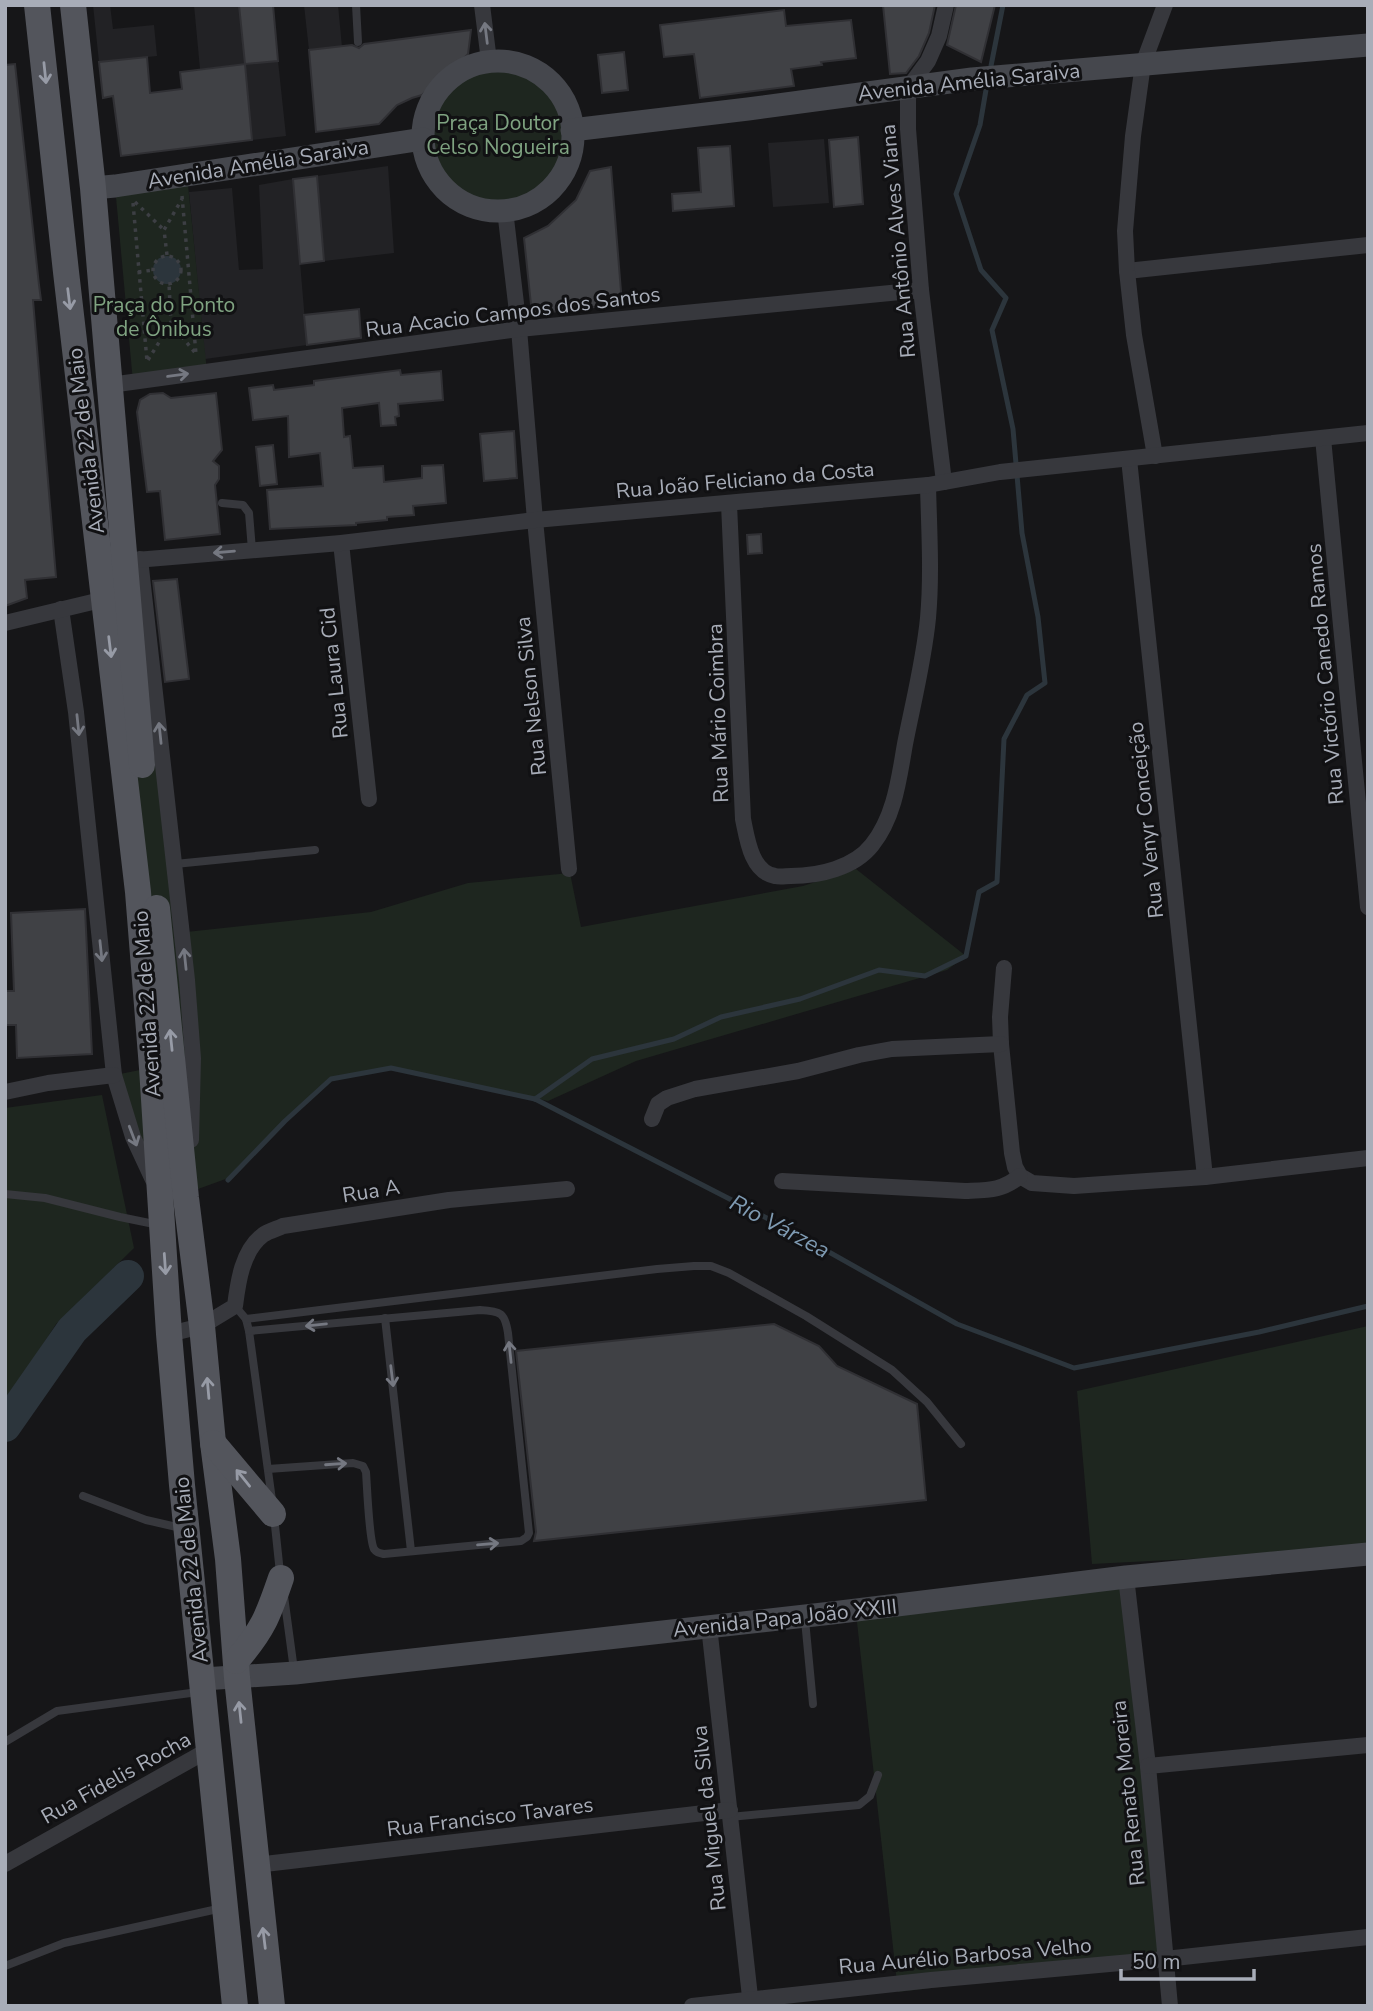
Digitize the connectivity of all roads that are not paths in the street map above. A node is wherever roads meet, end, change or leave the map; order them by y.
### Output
1 (37, 5) edge
2 (73, 5) edge
3 (356, 5) edge
4 (482, 5) edge
5 (946, 5) edge
6 (1165, 5) edge
7 (358, 42) dead end
8 (1368, 45) edge
9 (489, 61) junction
10 (1143, 64) junction
11 (909, 87) junction
12 (572, 130) junction
13 (423, 139) junction
14 (93, 188) junction
15 (505, 210) junction
16 (1368, 245) edge
17 (1127, 271) junction
18 (921, 290) junction
19 (519, 329) junction
20 (110, 385) junction
21 (1368, 433) edge
22 (1323, 438) junction
23 (1155, 456) junction
24 (1129, 459) junction
25 (936, 483) junction
26 (222, 503) dead end
27 (729, 504) junction
28 (535, 520) junction
29 (341, 542) junction
30 (252, 550) junction
31 (132, 560) junction
32 (105, 599) junction
33 (61, 609) junction
34 (5, 623) edge
35 (369, 799) dead end
36 (315, 850) dead end
37 (175, 864) junction
38 (569, 869) dead end
39 (807, 876) joint
40 (1368, 907) edge
41 (1004, 968) dead end
42 (1000, 1044) junction
43 (114, 1075) junction
44 (5, 1092) edge
45 (652, 1119) dead end
46 (1368, 1158) edge
47 (1020, 1176) junction
48 (1205, 1177) junction
49 (782, 1181) dead end
50 (567, 1189) dead end
51 (5, 1194) edge
52 (160, 1194) junction
53 (186, 1198) junction
54 (162, 1225) junction
55 (235, 1306) junction
56 (385, 1318) junction
57 (246, 1319) junction
58 (202, 1325) junction
59 (249, 1331) junction
60 (169, 1334) junction
61 (212, 1443) junction
62 (961, 1444) dead end
63 (268, 1469) junction
64 (83, 1496) dead end
65 (274, 1514) junction
66 (187, 1530) junction
67 (411, 1551) junction
68 (1368, 1554) edge
69 (1126, 1577) junction
70 (281, 1578) junction
71 (805, 1616) junction
72 (709, 1626) junction
73 (236, 1669) junction
74 (295, 1673) junction
75 (203, 1685) junction
76 (813, 1704) dead end
77 (5, 1742) edge
78 (1368, 1745) edge
79 (210, 1749) junction
80 (1149, 1766) junction
81 (878, 1775) dead end
82 (730, 1813) junction
83 (5, 1864) edge
84 (256, 1865) junction
85 (225, 1907) junction
86 (1368, 1937) edge
87 (1165, 1959) junction
88 (5, 1966) edge
89 (751, 2002) edge
90 (235, 2006) edge
91 (272, 2006) edge
92 (692, 2006) edge
93 (1170, 2006) edge

1 -> 32 main road, Avenida 22 de Maio
2 - 14 main road, Avenida 22 de Maio
3 - 7 lane
9 -> 4 street
5 - 11 street
6 - 10 street
8 - 10 street, Avenida Amélia Saraiva
9 - 12 street
9 - 13 street
10 - 11 street, Avenida Amélia Saraiva
10 - 17 street
11 - 12 street, Avenida Amélia Saraiva
11 - 18 street, Rua Antônio Alves Viana
12 - 15 street
13 - 14 street, Avenida Amélia Saraiva
13 - 15 street
14 - 20 main road, Avenida 22 de Maio
15 - 19 street, Rua Nelson Silva
16 - 17 street
17 - 23 street
18 - 19 street, Rua Acacio Campos dos Santos
18 - 25 street, Rua Antônio Alves Viana
20 -> 19 street, Rua Acacio Campos dos Santos
19 - 28 street, Rua Nelson Silva
20 - 31 main road, Avenida 22 de Maio
21 - 22 street, Rua João Feliciano da Costa
22 - 23 street, Rua João Feliciano da Costa
22 - 40 street, Rua Victório Canedo Ramos
23 - 24 street, Rua João Feliciano da Costa
24 - 25 street, Rua João Feliciano da Costa
24 - 48 street, Rua Venyr Conceição
25 - 27 street, Rua João Feliciano da Costa
25 - 39 street, Rua Antônio Alves Viana
26 - 30 lane
27 - 28 street, Rua João Feliciano da Costa
27 - 39 street, Rua Mário Coimbra
28 - 29 street, Rua João Feliciano da Costa
28 - 38 street, Rua Nelson Silva
29 - 30 street, Rua João Feliciano da Costa
29 - 35 street, Rua Laura Cid
30 -> 31 street, Rua João Feliciano da Costa
37 -> 31 street, Avenida 22 de Maio
53 -> 31 main road, Avenida 22 de Maio
32 - 33 street
32 -> 52 main road, Avenida 22 de Maio
33 - 34 street
33 -> 43 street
36 - 37 lane
53 -> 37 street, Avenida 22 de Maio
41 - 42 street
42 - 45 street
42 - 47 street
43 - 44 street
43 -> 52 street
46 - 48 street
47 - 48 street
47 - 49 street
50 - 55 street, Rua A
51 - 54 lane
52 - 54 main road, Avenida 22 de Maio
53 - 58 main road, Avenida 22 de Maio
54 -> 60 main road, Avenida 22 de Maio
55 - 57 lane
55 - 58 street
56 -> 59 lane
56 -> 67 lane
67 -> 56 lane
57 - 59 lane
57 - 62 lane
58 - 60 street
61 -> 58 main road, Avenida 22 de Maio
59 - 63 lane
60 - 66 main road, Avenida 22 de Maio
65 -> 61 main road
61 - 73 main road, Avenida 22 de Maio
63 - 65 lane
63 -> 67 lane
64 - 66 lane
65 - 70 lane
66 - 75 main road, Avenida 22 de Maio
68 - 69 street, Avenida Papa João XXIII
69 - 71 street, Avenida Papa João XXIII
69 - 80 street, Rua Renato Moreira
70 - 73 main road
70 - 74 lane
71 - 72 street, Avenida Papa João XXIII
71 - 76 lane
72 - 74 street, Avenida Papa João XXIII
72 - 82 street, Rua Miguel da Silva
73 - 74 street, Avenida Papa João XXIII
73 - 75 street, Avenida Papa João XXIII
84 -> 73 main road, Avenida 22 de Maio
75 - 77 lane
75 - 79 main road, Avenida 22 de Maio
78 - 80 street
79 - 83 street, Rua Fidelis Rocha
79 - 85 main road, Avenida 22 de Maio
80 - 87 street, Rua Renato Moreira
81 - 82 lane
82 - 84 street, Rua Francisco Tavares
82 - 89 street, Rua Miguel da Silva
91 -> 84 main road, Avenida 22 de Maio
85 - 88 lane
85 - 90 main road, Avenida 22 de Maio
86 - 87 street, Rua Aurélio Barbosa Velho
87 - 89 street, Rua Aurélio Barbosa Velho
87 - 93 street, Rua Renato Moreira
89 - 92 street, Rua Aurélio Barbosa Velho

